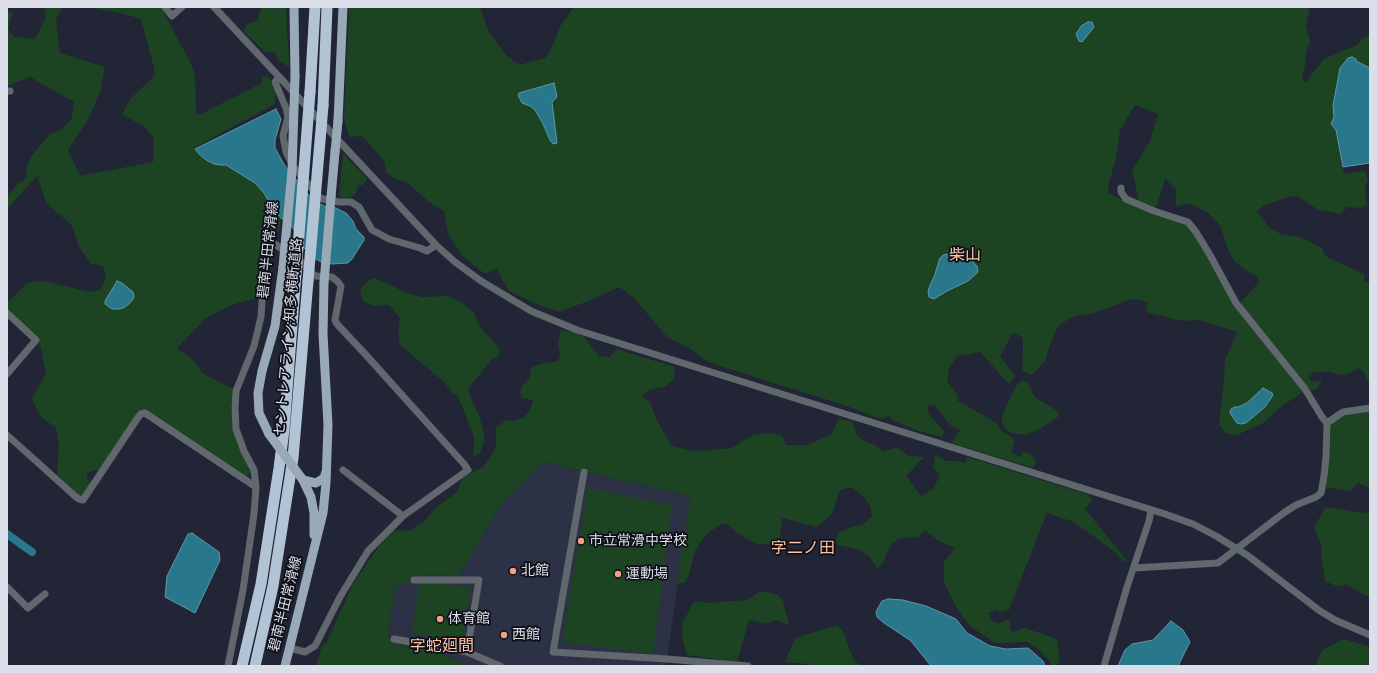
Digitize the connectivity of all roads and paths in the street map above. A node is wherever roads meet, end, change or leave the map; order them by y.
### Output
1 (166, 7) edge
2 (182, 7) edge
3 (214, 7) edge
4 (294, 7) edge
5 (315, 7) edge
6 (327, 7) edge
7 (343, 7) edge
8 (279, 77) junction
9 (1121, 188) dead end
10 (436, 245) junction
11 (7, 313) edge
12 (7, 374) edge
13 (1370, 408) edge
14 (1327, 423) junction
15 (7, 435) edge
16 (327, 466) junction
17 (343, 470) dead end
18 (584, 472) dead end
19 (303, 480) junction
20 (256, 487) junction
21 (1151, 510) junction
22 (403, 516) junction
23 (314, 548) junction
24 (1238, 548) junction
25 (1134, 568) junction
26 (414, 580) dead end
27 (7, 587) edge
28 (45, 594) dead end
29 (1370, 635) edge
30 (394, 639) dead end
31 (290, 648) junction
32 (467, 652) junction
33 (228, 666) edge
34 (242, 666) edge
35 (255, 666) edge
36 (284, 666) edge
37 (500, 666) edge
38 (748, 666) edge
39 (1104, 666) edge

1 - 2 street
3 - 8 street
4 - 19 main road, 碧南半田常滑線, bridge
5 - 34 highway, セントレアライン;知多横断道路, bridge
6 - 35 highway, セントレアライン;知多横断道路, bridge
7 - 16 main road, 碧南半田常滑線, bridge
8 - 10 street
8 - 10 street
9 - 14 street
10 - 21 street
11 - 12 street
13 - 14 street
14 - 24 street
15 - 20 street
16 - 19 main road, 碧南半田常滑線
16 - 23 main road, 碧南半田常滑線
17 - 22 street
18 - 38 street
19 - 23 main road, 碧南半田常滑線
20 - 22 street
20 - 33 street
21 - 24 street
21 - 25 street
22 - 31 street
23 - 31 main road, 碧南半田常滑線
24 - 25 street
24 - 29 street
25 - 39 street
26 - 32 street
27 - 28 street
30 - 32 street
31 - 36 main road, 碧南半田常滑線
32 - 37 street

